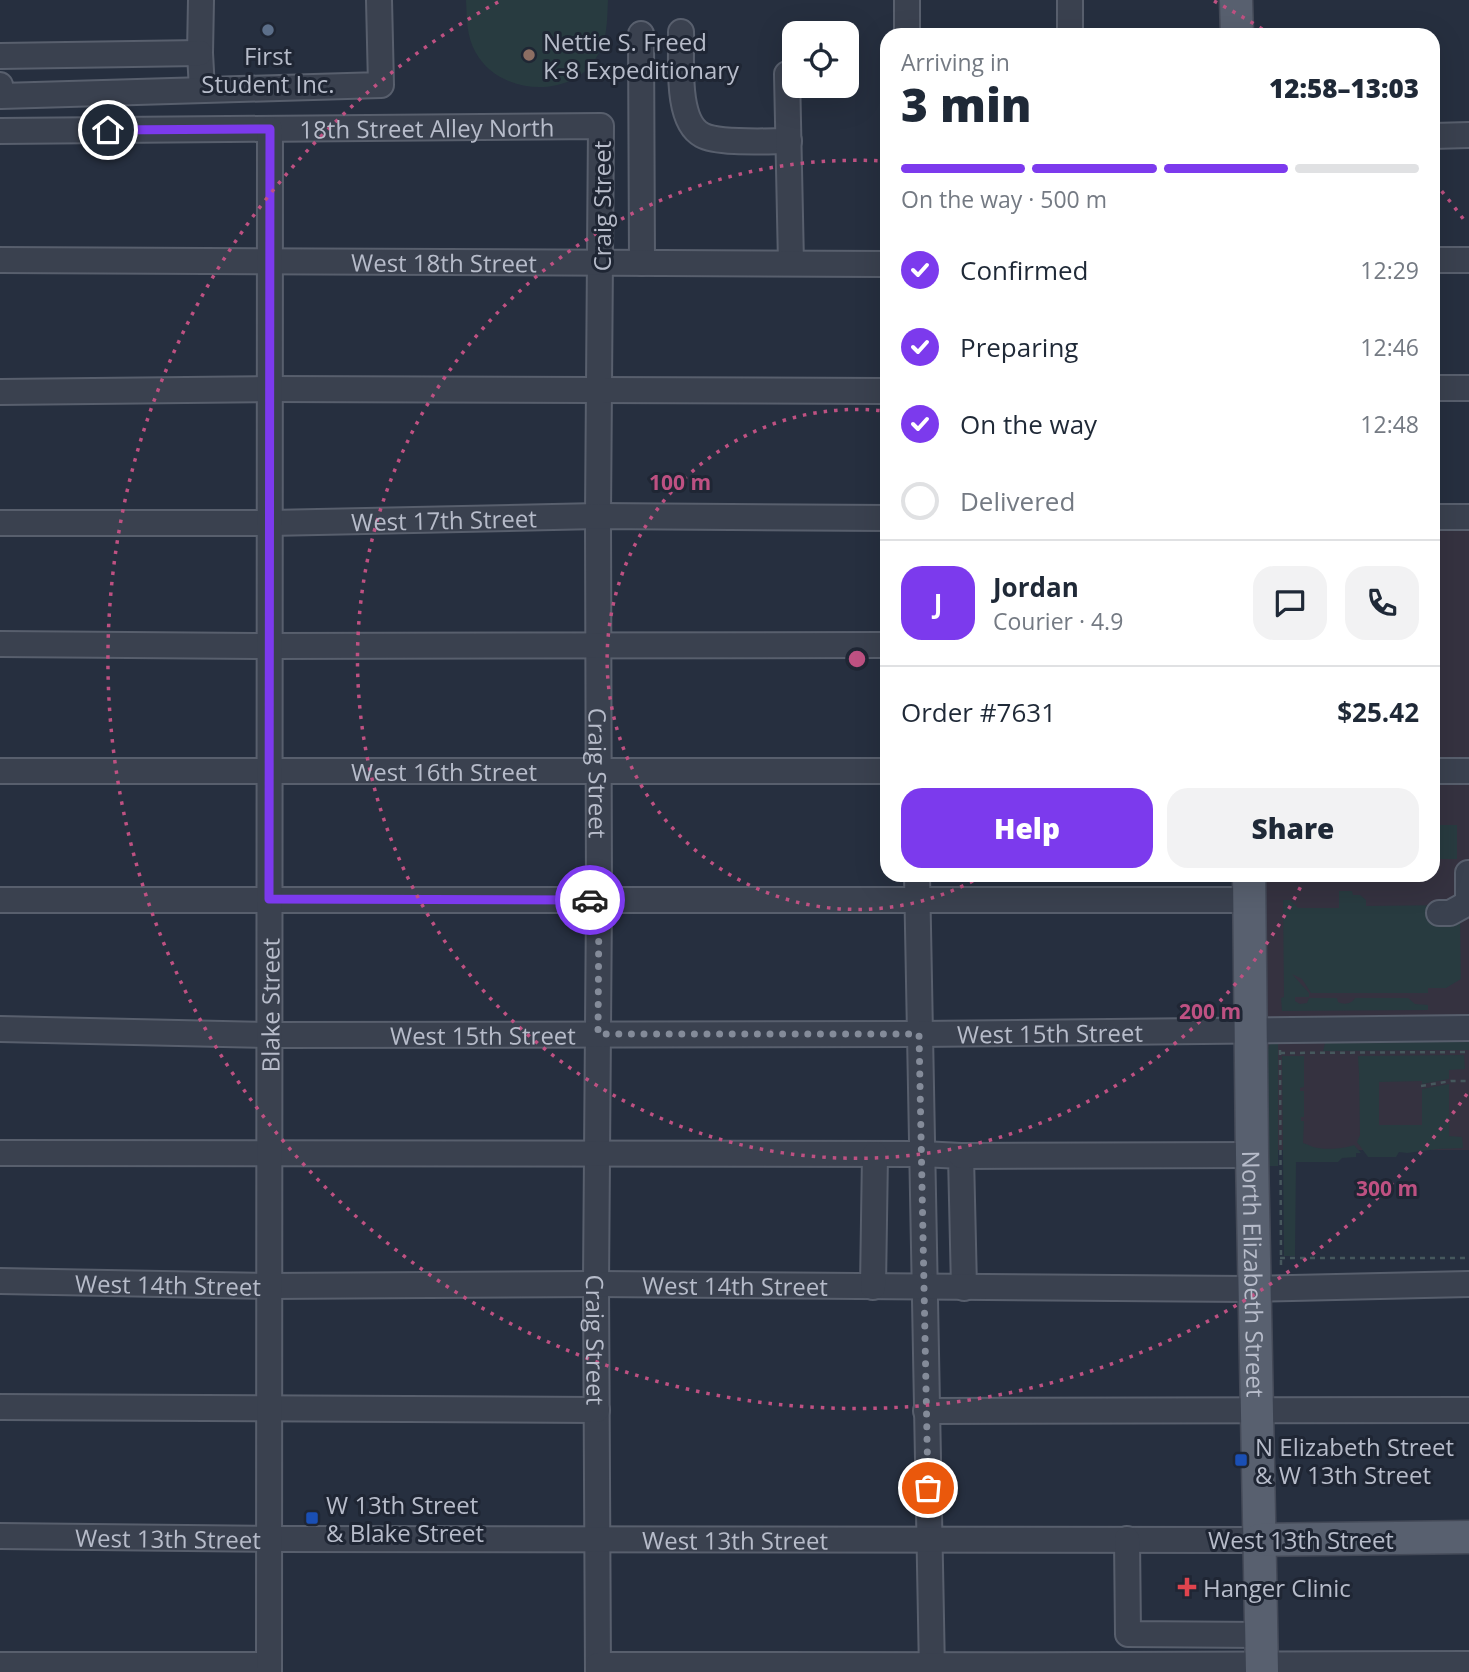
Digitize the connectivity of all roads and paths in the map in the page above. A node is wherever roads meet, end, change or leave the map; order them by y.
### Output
1 (201, 0) edge
2 (379, 0) edge
3 (907, 0) edge
4 (1070, 0) edge
5 (1236, 0) edge
6 (907, 28) edge
7 (1070, 28) edge
8 (1237, 28) edge
9 (681, 32) dead end
10 (641, 34) dead end
11 (200, 53) junction
12 (0, 56) edge
13 (0, 85) edge
14 (202, 90) junction
15 (788, 98) edge
16 (601, 126) joint
17 (270, 129) junction
18 (0, 131) edge
19 (1469, 135) edge
20 (1440, 136) edge
21 (789, 141) junction
22 (0, 260) edge
23 (1440, 260) edge
24 (1469, 260) edge
25 (270, 261) junction
26 (601, 262) junction
27 (642, 263) junction
28 (791, 263) junction
29 (880, 264) edge
30 (1440, 388) edge
31 (1469, 388) edge
32 (270, 389) junction
33 (599, 391) junction
34 (880, 391) edge
35 (0, 392) edge
36 (598, 516) junction
37 (1440, 517) edge
38 (1469, 517) edge
39 (880, 519) edge
40 (0, 523) edge
41 (270, 523) junction
42 (0, 644) edge
43 (599, 645) junction
44 (880, 645) edge
45 (270, 646) junction
46 (0, 771) edge
47 (269, 771) junction
48 (599, 771) junction
49 (880, 771) edge
50 (1440, 771) edge
51 (1469, 771) edge
52 (1468, 873) edge
53 (917, 887) edge
54 (1249, 887) edge
55 (269, 899) junction
56 (0, 900) edge
57 (599, 900) junction
58 (1438, 913) dead end
59 (1469, 1028) edge
60 (0, 1029) edge
61 (598, 1034) junction
62 (919, 1034) junction
63 (269, 1035) junction
64 (1270, 1038) junction
65 (1469, 1052) edge
66 (1469, 1081) edge
67 (1421, 1086) dead end
68 (0, 1153) edge
69 (269, 1153) junction
70 (875, 1154) junction
71 (922, 1154) junction
72 (597, 1155) junction
73 (1252, 1155) junction
74 (961, 1156) junction
75 (1281, 1258) junction
76 (1469, 1258) edge
77 (0, 1282) edge
78 (596, 1284) junction
79 (1469, 1284) edge
80 (269, 1286) junction
81 (873, 1287) junction
82 (925, 1287) junction
83 (964, 1287) junction
84 (1268, 1288) junction
85 (0, 1407) edge
86 (270, 1408) junction
87 (597, 1410) junction
88 (1257, 1410) junction
89 (1469, 1410) edge
90 (926, 1411) junction
91 (0, 1536) edge
92 (1469, 1537) edge
93 (270, 1539) junction
94 (598, 1539) junction
95 (1127, 1539) junction
96 (929, 1540) junction
97 (1260, 1540) junction
98 (1261, 1634) junction
99 (1469, 1664) edge
100 (0, 1665) edge
101 (598, 1668) edge
102 (932, 1668) edge
103 (269, 1669) edge
104 (1262, 1669) edge

1 - 11 street
2 - 14 street
3 - 6 street
4 - 7 street
5 - 8 main road
9 - 21 street
10 - 27 street
11 - 12 street
11 - 14 street
13 - 14 street
15 - 21 street
16 - 17 street, 18th Street Alley North
16 - 26 street, Craig Street
17 - 18 street, 18th Street Alley North
17 - 25 street, Blake Street
19 - 20 street
21 - 28 street
22 - 25 street, West 18th Street
23 - 24 street
25 - 26 street, West 18th Street
25 - 32 street, Blake Street
26 - 27 street, West 18th Street
26 - 33 street, Craig Street
27 - 28 street, West 18th Street
28 - 29 street, West 18th Street
30 - 31 street
32 - 33 street
32 - 35 street
32 - 41 street, Blake Street
33 - 34 street
33 - 36 street, Craig Street
36 - 39 street, West 17th Street
36 - 41 street, West 17th Street
36 - 43 street, Craig Street
37 - 38 street
40 - 41 street, West 17th Street
41 - 45 street, Blake Street
42 - 45 street
43 - 44 street
43 - 45 street
43 - 48 street, Craig Street
45 - 47 street, Blake Street
46 - 47 street, West 16th Street
47 - 48 street, West 16th Street
47 - 55 street, Blake Street
48 - 49 street, West 16th Street
48 - 57 street, Craig Street
50 - 51 street
52 - 58 street
53 - 54 street
53 - 57 street
53 - 62 street
54 - 64 main road, North Elizabeth Street
55 - 56 street
55 - 57 street
55 - 63 street, Blake Street
57 - 61 street, Craig Street
59 - 64 street, West 15th Street
60 - 63 street, West 15th Street
61 - 62 street, West 15th Street
61 - 63 street, West 15th Street
61 - 72 street, Craig Street
62 - 64 street, West 15th Street
62 - 71 street
63 - 69 street, Blake Street
64 - 65 path
64 - 73 main road, North Elizabeth Street
64 - 75 path
66 - 67 path
68 - 69 street
69 - 72 street
69 - 80 street, Blake Street
70 - 71 street
70 - 72 street
70 - 81 street
71 - 74 street
71 - 82 street
72 - 78 street, Craig Street
73 - 74 street
73 - 84 main road, North Elizabeth Street
74 - 83 street
75 - 76 path
75 - 84 path
77 - 80 street, West 14th Street
78 - 80 street, West 14th Street
78 - 81 street, West 14th Street
78 - 87 street, Craig Street
79 - 84 street, West 14th Street
80 - 86 street, Blake Street
81 - 82 street, West 14th Street
82 - 83 street, West 14th Street
82 - 90 street
83 - 84 street, West 14th Street
84 - 88 main road, North Elizabeth Street
85 - 86 street
86 - 87 street
86 - 93 street, Blake Street
87 - 94 street, Craig Street
88 - 89 street
88 - 90 street
88 - 97 main road, North Elizabeth Street
90 - 96 street
91 - 93 street, West 13th Street
92 - 97 main road, West 13th Street
93 - 94 street, West 13th Street
93 - 103 street, Blake Street
94 - 96 street, West 13th Street
94 - 101 street, Craig Street
95 - 96 street, West 13th Street
95 - 97 street, West 13th Street
95 - 98 street
96 - 102 street
97 - 98 main road, North Elizabeth Street
98 - 104 main road, North Elizabeth Street
99 - 104 street
100 - 103 street
101 - 102 street
102 - 104 street

